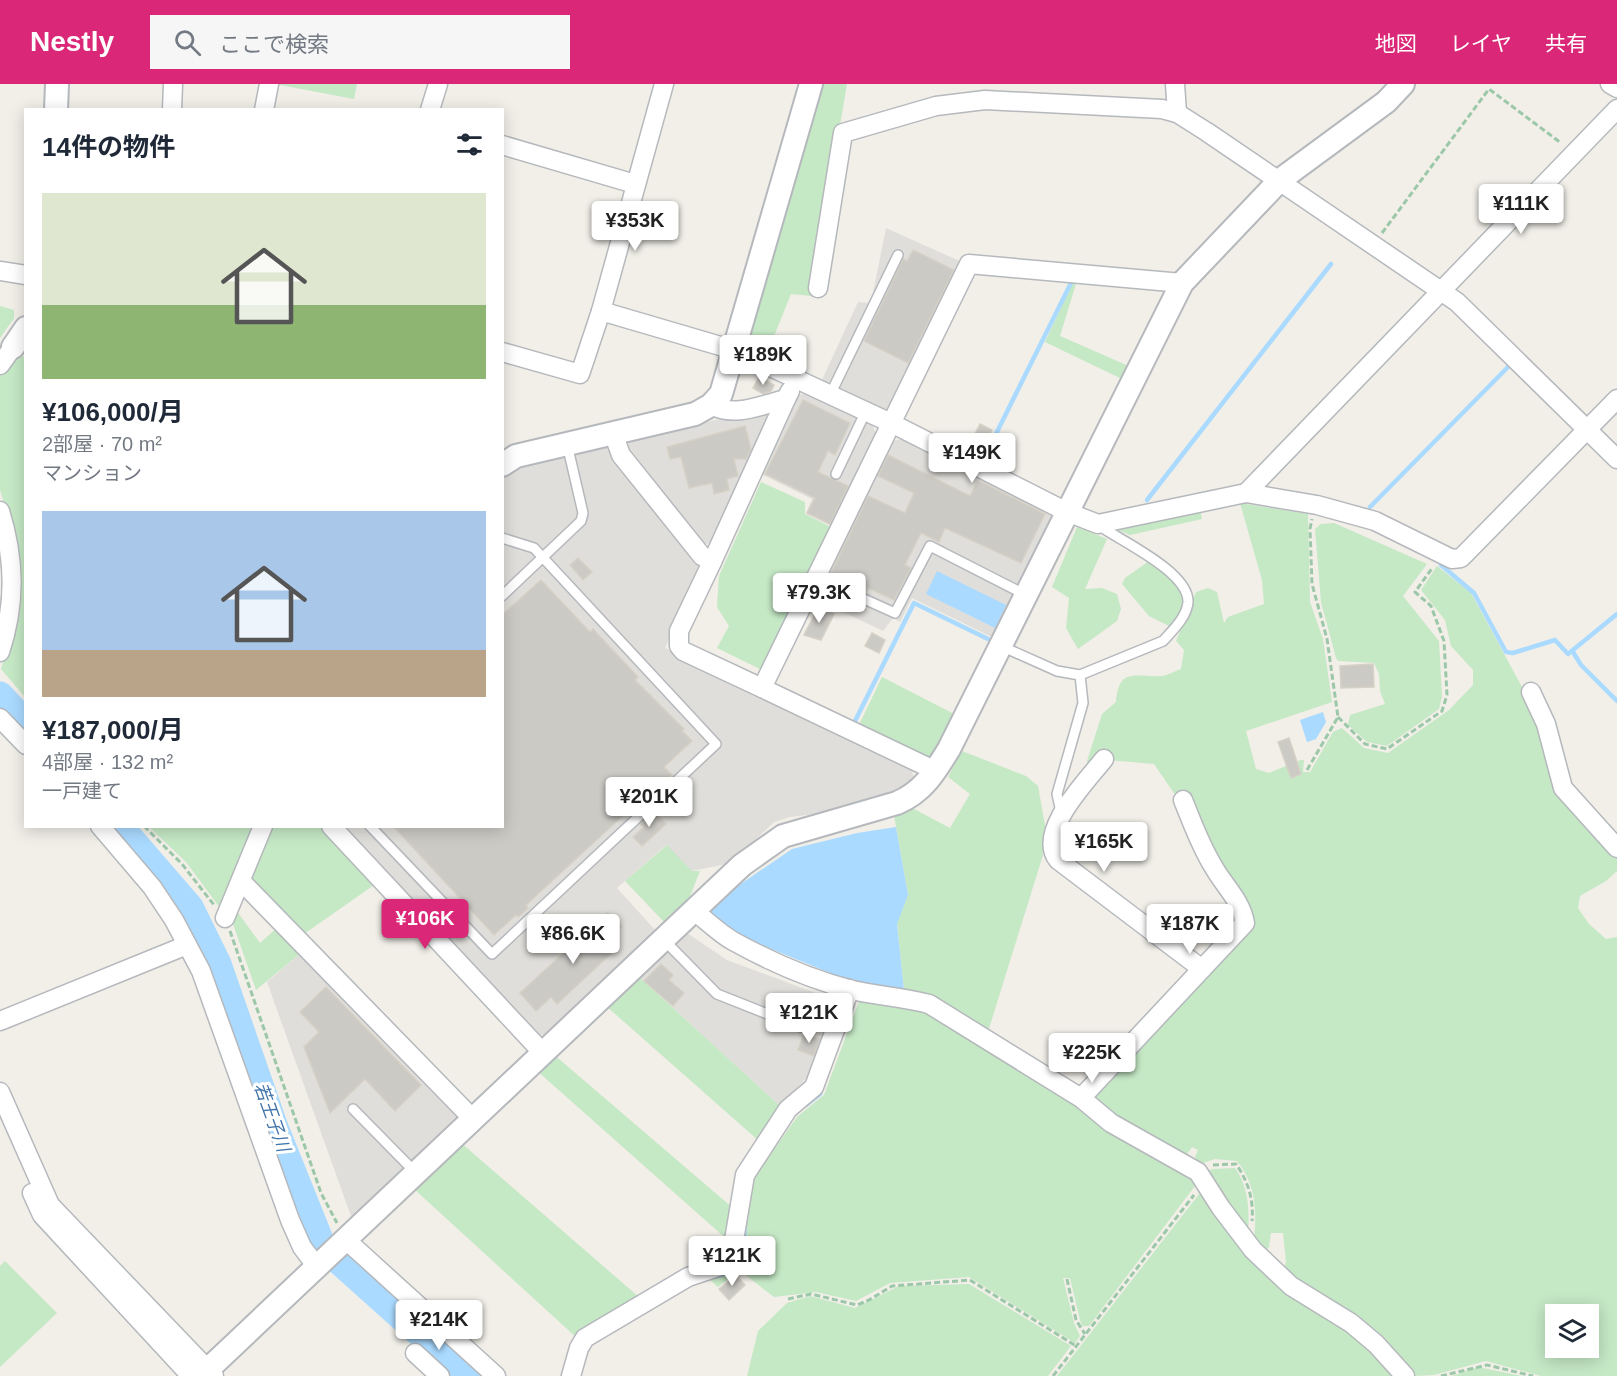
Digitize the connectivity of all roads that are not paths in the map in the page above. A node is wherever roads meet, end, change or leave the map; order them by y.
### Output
1 (57, 84) edge
2 (173, 84) edge
3 (269, 84) edge
4 (438, 84) edge
5 (664, 84) edge
6 (811, 84) edge
7 (1175, 84) edge
8 (1403, 84) edge
9 (1610, 84) edge
10 (1617, 88) edge
11 (56, 108) edge
12 (172, 108) edge
13 (264, 108) edge
14 (431, 108) edge
15 (1617, 109) edge
16 (1177, 113) junction
17 (504, 146) edge
18 (1281, 180) junction
19 (634, 184) junction
20 (898, 255) dead end
21 (0, 271) edge
22 (24, 275) edge
23 (1182, 283) junction
24 (818, 288) dead end
25 (1443, 293) junction
26 (602, 311) junction
27 (734, 350) junction
28 (504, 353) edge
29 (795, 379) junction
30 (830, 395) junction
31 (786, 399) junction
32 (1617, 399) edge
33 (711, 405) junction
34 (866, 411) junction
35 (892, 424) junction
36 (1588, 432) junction
37 (613, 433) junction
38 (567, 444) junction
39 (1617, 459) edge
40 (504, 464) edge
41 (836, 474) dead end
42 (1246, 493) junction
43 (0, 511) edge
44 (1067, 512) junction
45 (1098, 524) junction
46 (504, 539) edge
47 (543, 557) junction
48 (712, 562) junction
49 (844, 590) dead end
50 (504, 594) edge
51 (1026, 595) junction
52 (1001, 646) junction
53 (0, 652) edge
54 (1080, 675) junction
55 (762, 688) junction
56 (1530, 692) dead end
57 (0, 718) edge
58 (24, 743) edge
59 (1104, 759) dead end
60 (936, 771) junction
61 (1183, 800) dead end
62 (1062, 814) junction
63 (102, 828) edge
64 (262, 828) edge
65 (333, 828) edge
66 (372, 828) edge
67 (1617, 848) edge
68 (241, 881) junction
69 (693, 910) junction
70 (225, 918) road end
71 (663, 939) junction
72 (187, 945) junction
73 (1202, 969) junction
74 (850, 989) junction
75 (0, 1021) edge
76 (800, 1027) dead end
77 (542, 1052) junction
78 (0, 1092) edge
79 (1081, 1098) junction
80 (353, 1109) dead end
81 (472, 1118) junction
82 (0, 1123) edge
83 (416, 1173) junction
84 (343, 1241) junction
85 (319, 1264) junction
86 (415, 1353) dead end
87 (204, 1374) edge
88 (440, 1376) edge
89 (496, 1376) edge
90 (571, 1376) edge
91 (1405, 1376) edge

1 - 11 street
2 - 12 street
3 - 13 street
4 - 14 street
5 - 19 street
6 - 27 street
7 - 16 street
8 - 18 street
9 - 10 street
15 - 25 street
16 - 18 street
16 - 24 street
17 - 19 street
18 - 23 street
18 - 25 street
19 - 26 street
20 - 30 lane
21 - 22 street
23 - 35 street
23 - 44 street
25 - 36 street
25 - 42 street
26 - 27 street
26 - 28 street
27 - 29 street
27 - 33 street
29 - 30 street
29 - 31 street
30 - 34 street
31 - 33 street
31 - 48 street
32 - 36 street
33 - 37 street
34 - 35 street
34 - 41 lane
35 - 44 street
35 - 55 street
36 - 39 street
36 - 42 street
37 - 38 street
37 - 48 street
38 - 40 street
38 - 47 lane
42 - 45 street
43 - 53 street
44 - 45 street
44 - 51 street
45 - 54 lane
46 - 47 lane
47 - 50 lane
47 - 66 lane
48 - 55 street
49 - 51 lane
51 - 52 street
52 - 54 lane
52 - 60 street
54 - 62 lane
55 - 60 street
56 - 67 street
57 - 58 street
59 - 62 street
60 - 69 street
61 - 73 street
62 - 73 street
63 - 72 street
64 - 68 street
65 - 77 street
68 - 70 street
68 - 81 street
69 - 71 street
69 - 74 street
71 - 76 lane
71 - 77 street
72 - 75 street
72 - 85 street
73 - 79 street
74 - 79 street
74 - 90 street
77 - 81 street
78 - 87 street
79 - 91 street
80 - 83 lane
81 - 83 street
82 - 87 street
83 - 84 street
84 - 85 street
84 - 89 street
85 - 87 street
86 - 88 street

